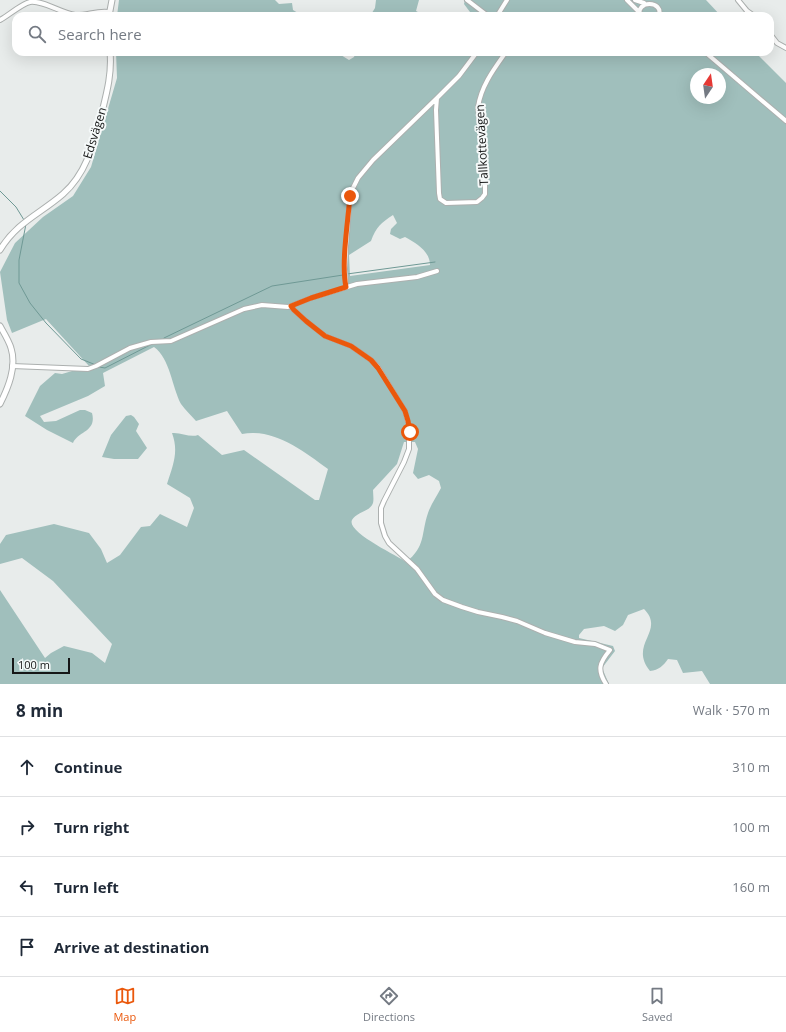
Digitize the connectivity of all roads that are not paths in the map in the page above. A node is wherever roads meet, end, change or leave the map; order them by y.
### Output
1 (112, 0) edge
2 (467, 0) edge
3 (507, 0) edge
4 (627, 0) edge
5 (635, 0) edge
6 (738, 0) edge
7 (646, 1) edge
8 (657, 2) edge
9 (13, 12) edge
10 (66, 12) edge
11 (109, 12) edge
12 (483, 12) edge
13 (500, 12) edge
14 (637, 12) edge
15 (640, 12) edge
16 (659, 12) edge
17 (748, 12) edge
18 (12, 13) edge
19 (0, 20) edge
20 (774, 39) edge
21 (786, 48) edge
22 (110, 56) edge
23 (474, 56) edge
24 (503, 56) edge
25 (710, 56) edge
26 (436, 100) junction
27 (786, 121) edge
28 (0, 250) edge
29 (437, 271) dead end
30 (346, 287) junction
31 (291, 306) junction
32 (0, 326) edge
33 (12, 366) junction
34 (0, 404) edge
35 (606, 684) edge

1 - 11 street
2 - 12 street
3 - 13 street
4 - 14 street
5 - 7 street
6 - 17 street
7 - 8 street
7 - 15 street
8 - 16 street
9 - 10 street
18 - 19 street
20 - 21 street
22 - 28 street, Edsvägen
23 - 26 street
24 - 26 street, Tallkottevägen
25 - 27 street
26 - 30 street
29 - 30 street
30 - 31 street
31 - 33 street
31 - 35 street
32 - 33 street
33 - 34 street

